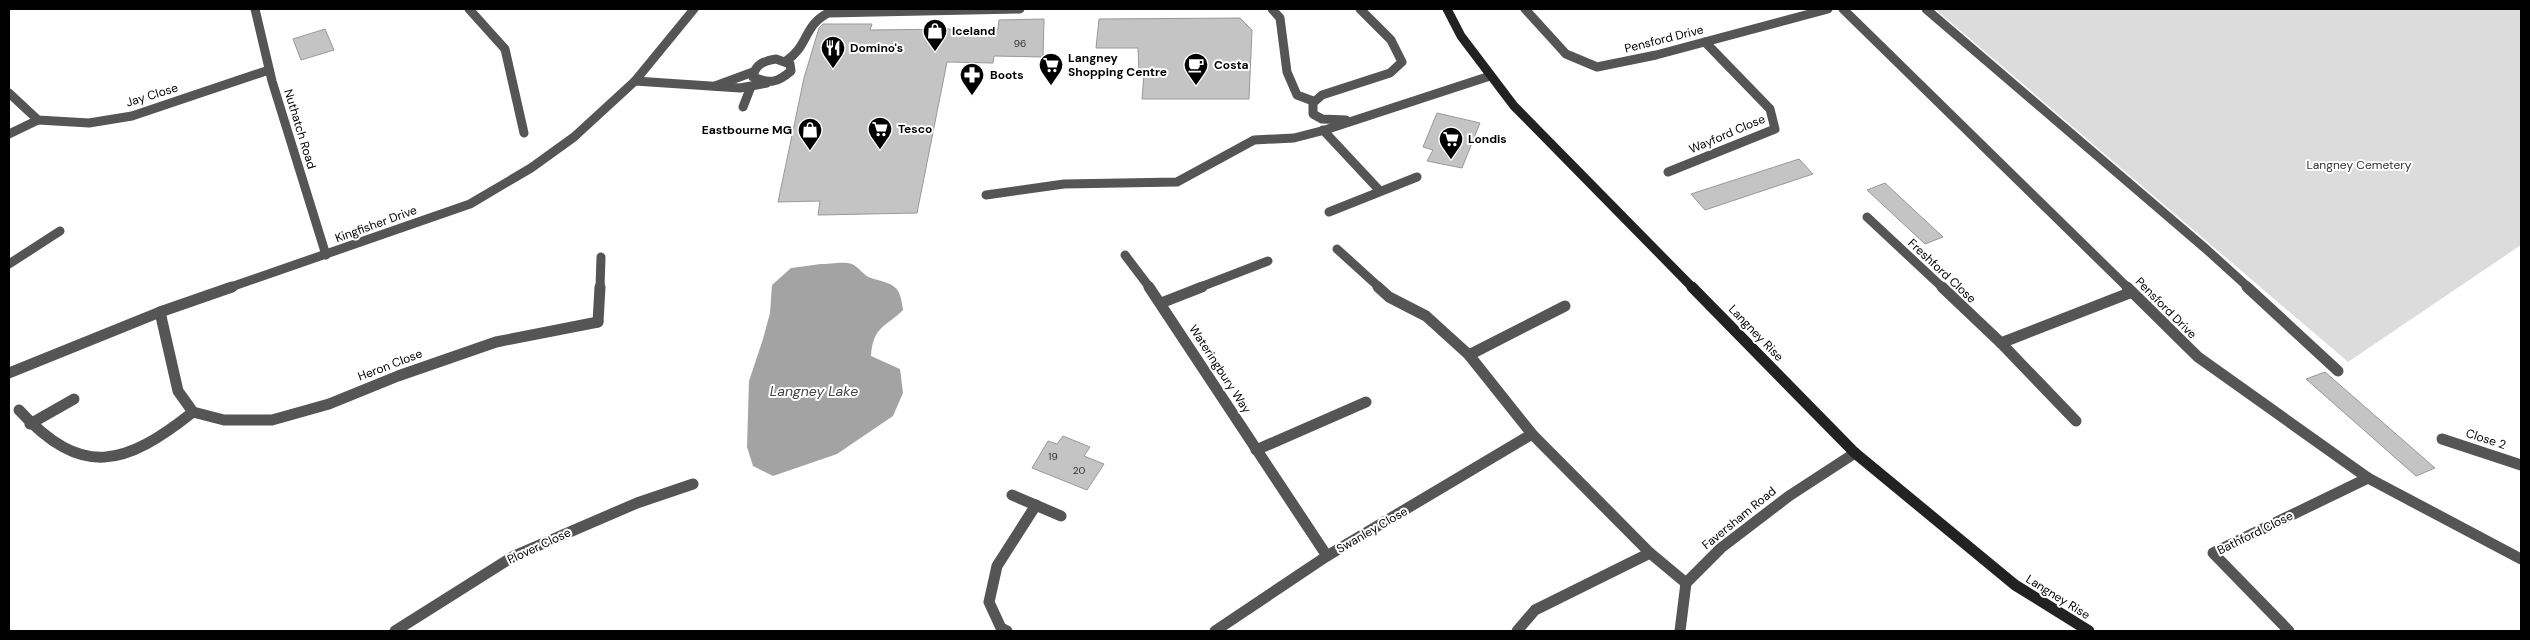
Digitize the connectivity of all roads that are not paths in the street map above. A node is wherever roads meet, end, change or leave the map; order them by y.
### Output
1 (254, 9) edge
2 (469, 9) edge
3 (694, 9) edge
4 (1020, 9) edge
5 (1272, 9) edge
6 (1360, 9) edge
7 (1447, 9) edge
8 (1525, 9) edge
9 (1828, 9) edge
10 (1844, 9) edge
11 (1926, 9) edge
12 (1705, 42) junction
13 (786, 62) junction
14 (269, 70) junction
15 (753, 72) junction
16 (1490, 76) junction
17 (635, 81) junction
18 (767, 83) junction
19 (715, 86) junction
20 (750, 89) junction
21 (9, 93) edge
22 (1313, 101) junction
23 (743, 107) dead end
24 (38, 120) junction
25 (1356, 120) junction
26 (1324, 130) junction
27 (524, 133) dead end
28 (9, 134) edge
29 (1668, 172) dead end
30 (1417, 176) dead end
31 (1380, 191) junction
32 (986, 195) dead end
33 (1329, 212) dead end
34 (1867, 217) dead end
35 (60, 231) dead end
36 (1337, 249) dead end
37 (326, 255) junction
38 (1125, 255) dead end
39 (602, 257) dead end
40 (1268, 262) dead end
41 (9, 264) edge
42 (2132, 292) junction
43 (1161, 303) junction
44 (1565, 306) dead end
45 (160, 312) junction
46 (2001, 343) junction
47 (1469, 355) junction
48 (2338, 371) dead end
49 (9, 373) edge
50 (74, 399) dead end
51 (1366, 402) dead end
52 (19, 410) dead end
53 (193, 412) junction
54 (2076, 421) dead end
55 (30, 424) junction
56 (1532, 434) junction
57 (2442, 439) dead end
58 (1256, 450) junction
59 (1855, 453) junction
60 (2521, 465) edge
61 (2368, 478) junction
62 (693, 484) dead end
63 (1012, 495) dead end
64 (1036, 505) junction
65 (1061, 516) dead end
66 (1650, 553) junction
67 (1328, 556) junction
68 (2521, 558) edge
69 (1686, 583) junction
70 (395, 631) edge
71 (1007, 631) edge
72 (1216, 631) edge
73 (1517, 631) edge
74 (1680, 631) edge
75 (2089, 631) edge
76 (2289, 631) edge

1 - 14 street, Nuthatch Road
2 - 27 street
3 - 17 street, Kingfisher Drive
4 - 13 street
5 - 22 street
6 - 22 street
7 - 16 main road, Langney Rise
8 - 12 street, Pensford Drive
9 - 12 street, Pensford Drive
10 - 42 street, Pensford Drive
11 - 48 street
12 - 29 street, Wayford Close
13 - 15 street
13 - 18 street
14 - 24 street, Jay Close
14 - 37 street, Nuthatch Road
15 - 18 street
15 - 19 street
16 - 25 street
16 - 59 main road, Langney Rise
17 - 19 street
17 - 37 street, Kingfisher Drive
18 - 20 street
19 - 20 street
20 - 23 street
21 - 24 street
22 - 25 street
24 - 28 street, Jay Close
25 - 26 street
26 - 31 street
26 - 32 street
30 - 31 street
31 - 33 street
34 - 46 street, Freshford Close
35 - 41 street
36 - 47 street
37 - 45 street, Kingfisher Drive
38 - 43 street, Wateringbury Way
39 - 53 street, Heron Close
40 - 43 street
42 - 46 street
42 - 61 street, Pensford Drive
43 - 58 street, Wateringbury Way
44 - 47 street
45 - 49 street, Kingfisher Drive
45 - 53 street
46 - 54 street, Freshford Close
47 - 56 street
50 - 55 street
51 - 58 street
52 - 55 street
53 - 55 street
56 - 66 street
56 - 67 street, Swanley Close
57 - 60 street, Close 2
58 - 67 street, Wateringbury Way
59 - 69 street, Faversham Road
59 - 75 main road, Langney Rise
61 - 68 street, Pensford Drive
61 - 76 street, Bathford Close
62 - 70 street, Plover Close
63 - 64 street
64 - 65 street
64 - 71 street
66 - 69 street
66 - 73 street
67 - 72 street, Swanley Close
69 - 74 street

